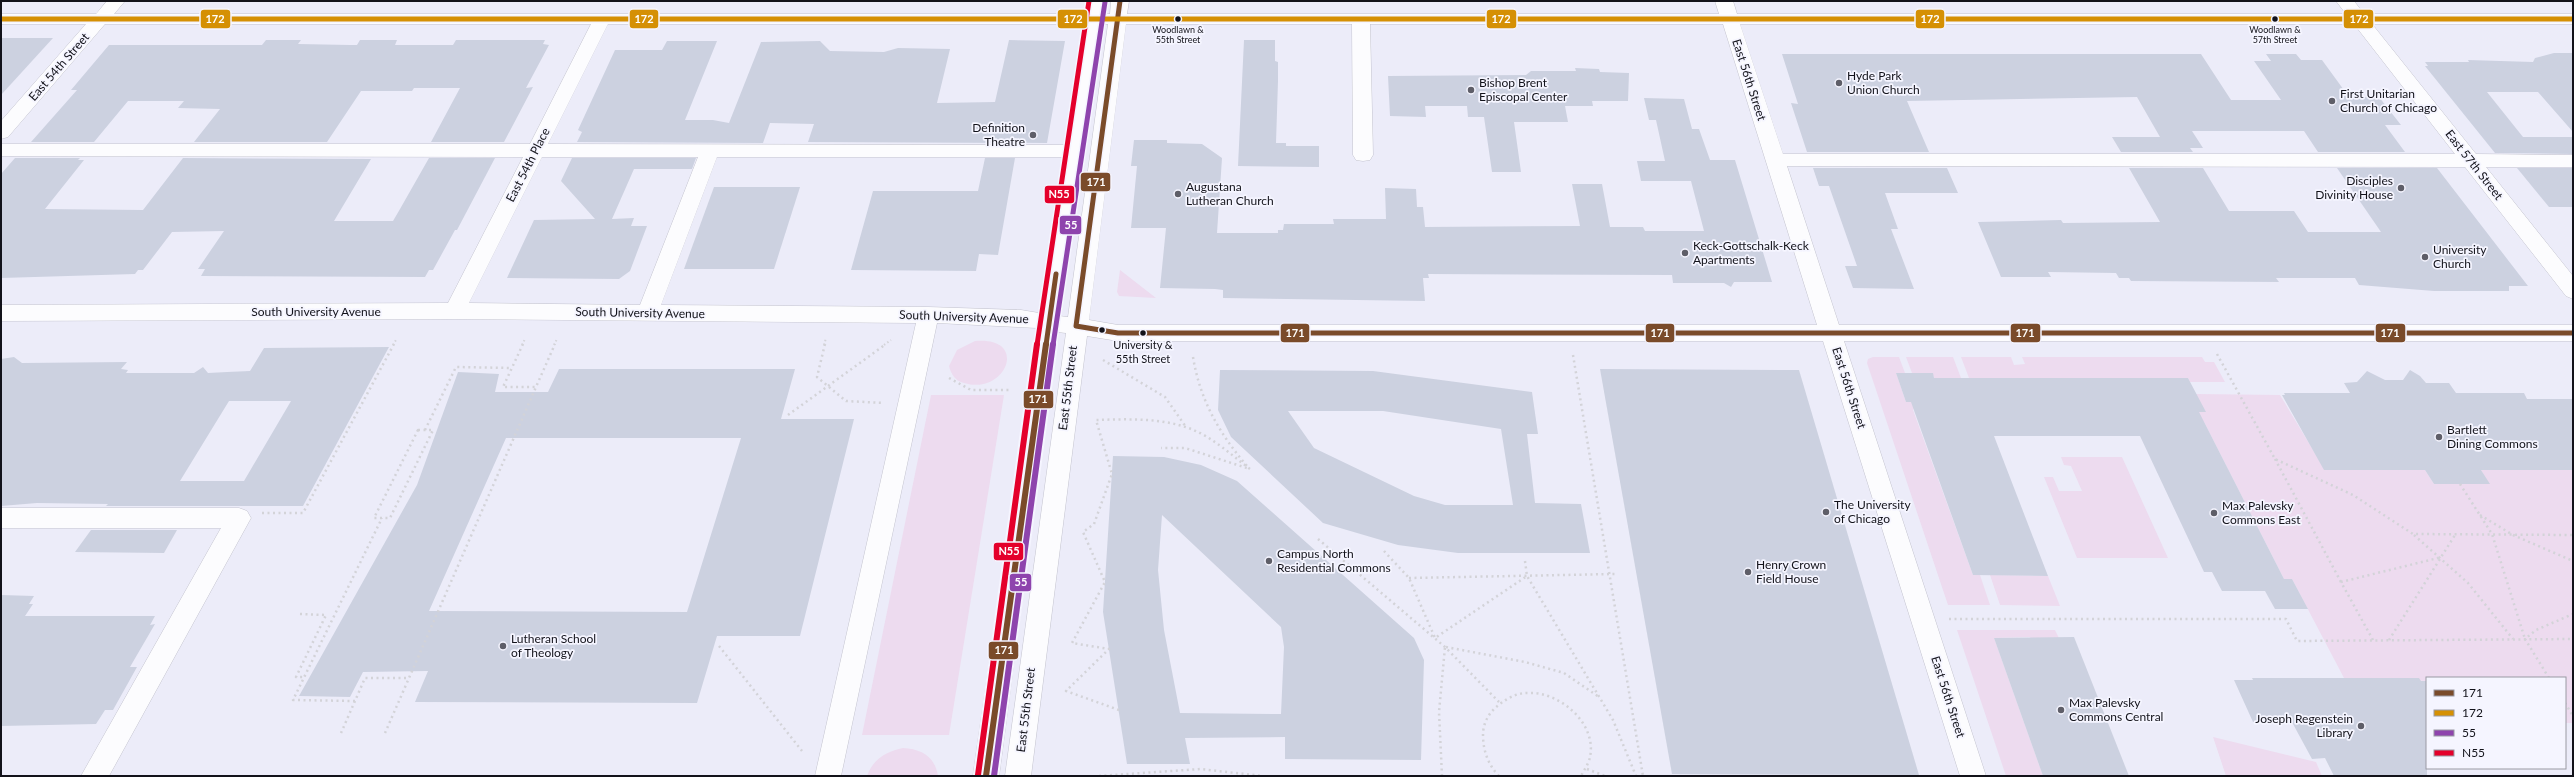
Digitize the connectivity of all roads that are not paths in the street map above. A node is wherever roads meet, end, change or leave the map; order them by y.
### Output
1 (116, 1) edge
2 (2345, 1) edge
3 (295, 3) dead end
4 (1096, 10) edge
5 (1119, 10) edge
6 (1727, 10) edge
7 (1, 19) edge
8 (100, 19) junction
9 (283, 19) junction
10 (602, 19) junction
11 (1361, 19) junction
12 (2360, 19) junction
13 (2573, 19) edge
14 (1, 133) edge
15 (1, 150) edge
16 (536, 150) junction
17 (710, 150) junction
18 (1074, 151) junction
19 (1363, 155) dead end
20 (1775, 160) junction
21 (2471, 161) junction
22 (2573, 161) edge
23 (2573, 291) edge
24 (455, 311) junction
25 (647, 313) junction
26 (1, 314) edge
27 (928, 315) junction
28 (1048, 322) junction
29 (1076, 326) junction
30 (1831, 333) junction
31 (2573, 333) edge
32 (1, 518) edge
33 (94, 776) edge
34 (828, 776) edge
35 (986, 776) edge
36 (1018, 776) edge
37 (1973, 776) edge

1 - 8 street, East 54th Street
2 - 12 street, East 57th Street
3 - 9 street
4 - 5 street
4 - 10 street
4 - 18 street
5 - 11 street
5 - 29 street, East 55th Street
6 - 11 street
6 - 12 street
6 - 20 street, East 56th Street
7 - 8 street
8 - 9 street
8 - 14 street, East 54th Street
9 - 10 street
10 - 16 street, East 54th Place
11 - 19 street
12 - 13 street
12 - 21 street, East 57th Street
15 - 16 street
16 - 17 street
16 - 24 street, East 54th Place
17 - 18 street
17 - 25 street
18 - 28 street
20 - 21 street
20 - 30 street, East 56th Street
21 - 22 street
21 - 23 street, East 57th Street
24 - 25 street, South University Avenue
24 - 26 street, South University Avenue
25 - 27 street, South University Avenue
27 - 28 street, South University Avenue
27 - 34 street
28 - 29 street, South University Avenue
28 - 35 street
29 - 30 street, South University Avenue
29 - 36 street, East 55th Street
30 - 31 street, South University Avenue
30 - 37 street, East 56th Street
32 - 33 street

